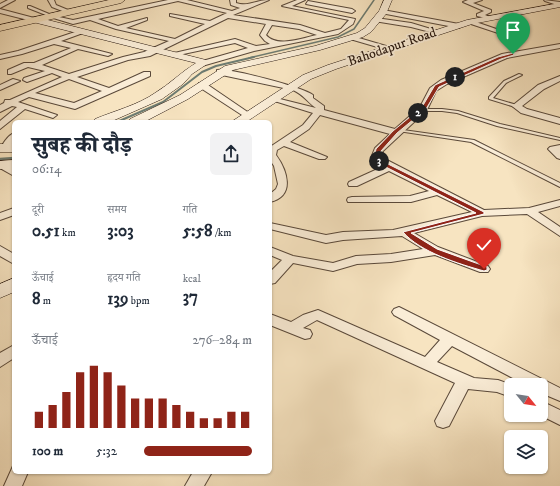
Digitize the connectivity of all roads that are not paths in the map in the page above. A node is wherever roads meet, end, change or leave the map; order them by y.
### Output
1 (12, 0) edge
2 (51, 0) edge
3 (118, 0) edge
4 (176, 0) edge
5 (180, 0) edge
6 (233, 0) edge
7 (266, 0) edge
8 (298, 0) edge
9 (388, 0) edge
10 (479, 0) edge
11 (548, 0) edge
12 (2, 4) edge
13 (560, 4) edge
14 (29, 7) dead end
15 (246, 8) junction
16 (0, 10) edge
17 (352, 10) dead end
18 (70, 12) junction
19 (383, 12) junction
20 (172, 15) dead end
21 (230, 15) junction
22 (52, 16) junction
23 (90, 18) junction
24 (488, 18) junction
25 (145, 19) dead end
26 (36, 20) junction
27 (376, 20) junction
28 (470, 22) junction
29 (209, 23) junction
30 (270, 23) junction
31 (459, 26) junction
32 (0, 28) edge
33 (116, 28) junction
34 (81, 32) junction
35 (438, 32) junction
36 (146, 34) junction
37 (324, 35) junction
38 (509, 35) dead end
39 (93, 36) junction
40 (187, 36) junction
41 (352, 38) junction
42 (176, 41) junction
43 (53, 42) junction
44 (279, 44) junction
45 (560, 46) edge
46 (78, 47) junction
47 (157, 49) junction
48 (256, 49) junction
49 (391, 49) junction
50 (108, 54) dead end
51 (174, 54) junction
52 (0, 57) edge
53 (37, 66) junction
54 (202, 66) junction
55 (52, 71) junction
56 (218, 71) junction
57 (146, 74) dead end
58 (520, 75) dead end
59 (69, 76) junction
60 (560, 78) edge
61 (27, 80) dead end
62 (202, 85) junction
63 (290, 87) junction
64 (0, 88) edge
65 (110, 91) junction
66 (28, 94) junction
67 (272, 99) junction
68 (0, 100) edge
69 (11, 103) junction
70 (24, 106) junction
71 (516, 106) junction
72 (0, 110) edge
73 (421, 110) junction
74 (316, 111) junction
75 (53, 115) dead end
76 (248, 115) junction
77 (105, 120) edge
78 (138, 120) edge
79 (240, 120) edge
80 (560, 121) edge
81 (1, 125) edge
82 (12, 131) edge
83 (397, 131) junction
84 (12, 139) edge
85 (560, 139) edge
86 (283, 142) junction
87 (6, 148) edge
88 (560, 148) edge
89 (272, 150) edge
90 (272, 154) edge
91 (560, 156) edge
92 (322, 157) dead end
93 (389, 167) junction
94 (353, 184) dead end
95 (560, 185) edge
96 (439, 191) junction
97 (272, 197) edge
98 (352, 200) dead end
99 (560, 203) edge
100 (529, 211) junction
101 (12, 212) edge
102 (482, 213) junction
103 (0, 217) edge
104 (272, 226) edge
105 (406, 232) junction
106 (560, 232) edge
107 (0, 250) edge
108 (434, 251) junction
109 (272, 252) edge
110 (12, 259) edge
111 (290, 259) junction
112 (484, 269) dead end
113 (272, 278) edge
114 (12, 285) edge
115 (0, 292) edge
116 (399, 312) dead end
117 (272, 320) edge
118 (449, 339) junction
119 (12, 352) edge
120 (0, 361) edge
121 (428, 363) junction
122 (526, 378) edge
123 (464, 381) junction
124 (504, 389) edge
125 (548, 389) edge
126 (560, 395) edge
127 (548, 412) edge
128 (560, 418) edge
129 (443, 421) dead end
130 (18, 474) edge
131 (203, 474) edge
132 (13, 486) edge
133 (194, 486) edge

1 - 12 street
2 - 18 street
3 - 18 main road
4 - 23 street
5 - 21 street
6 - 15 street
7 - 15 street
8 - 17 street
8 - 37 street
9 - 19 street
10 - 24 street
11 - 13 street
13 - 24 street, Bahodapur Road
14 - 22 lane
15 - 21 street
16 - 26 street
18 - 22 main road
19 - 27 street
19 - 31 street
20 - 29 street
21 - 29 street
21 - 30 street
22 - 23 street
22 - 26 main road
23 - 33 street
24 - 28 street, Bahodapur Road
25 - 33 street
26 - 32 main road
26 - 34 street
27 - 35 street
27 - 41 street
28 - 31 street, Bahodapur Road
28 - 38 street
29 - 40 street
30 - 37 street
30 - 44 street
31 - 35 street, Bahodapur Road
33 - 36 street
33 - 39 street
34 - 39 street
34 - 43 street
35 - 49 street, Bahodapur Road
36 - 40 street
36 - 42 street
37 - 44 street
39 - 47 street
40 - 42 street
41 - 49 street
41 - 56 street
42 - 47 street
43 - 46 street
43 - 52 street
44 - 48 street
45 - 73 street
46 - 50 street
46 - 53 street
47 - 51 street
47 - 59 street
48 - 51 street
48 - 54 street
49 - 63 street, Bahodapur Road
51 - 54 street
53 - 55 street
53 - 64 street
54 - 56 street
54 - 77 street
55 - 59 street
55 - 61 street
56 - 62 street
56 - 63 street
57 - 65 street
58 - 71 lane
59 - 65 street
59 - 66 street
60 - 71 street
62 - 76 street
62 - 78 street
63 - 67 street, Bahodapur Road
63 - 74 street
65 - 66 street
66 - 69 street
67 - 74 street
67 - 76 street, Bahodapur Road
68 - 69 street
69 - 70 street
69 - 72 street
70 - 75 street
70 - 81 street
71 - 80 street
73 - 83 street
73 - 85 lane
74 - 83 street
74 - 86 street
76 - 79 street, Bahodapur Road
81 - 82 street
83 - 93 street
83 - 95 lane
84 - 87 street
86 - 89 street
86 - 92 street
88 - 91 street
90 - 97 street
93 - 94 street
93 - 96 street
96 - 98 street
96 - 102 street
99 - 100 street
100 - 102 street
100 - 106 street
101 - 103 street
102 - 105 street
104 - 105 street
105 - 108 street
107 - 110 street
108 - 111 street
108 - 112 street
109 - 111 street
111 - 113 street
114 - 115 street
116 - 118 street
117 - 121 street
118 - 121 street
118 - 122 street
119 - 120 street
121 - 123 street
123 - 124 street
123 - 129 street
125 - 126 street
127 - 128 street
130 - 132 street
131 - 133 street

